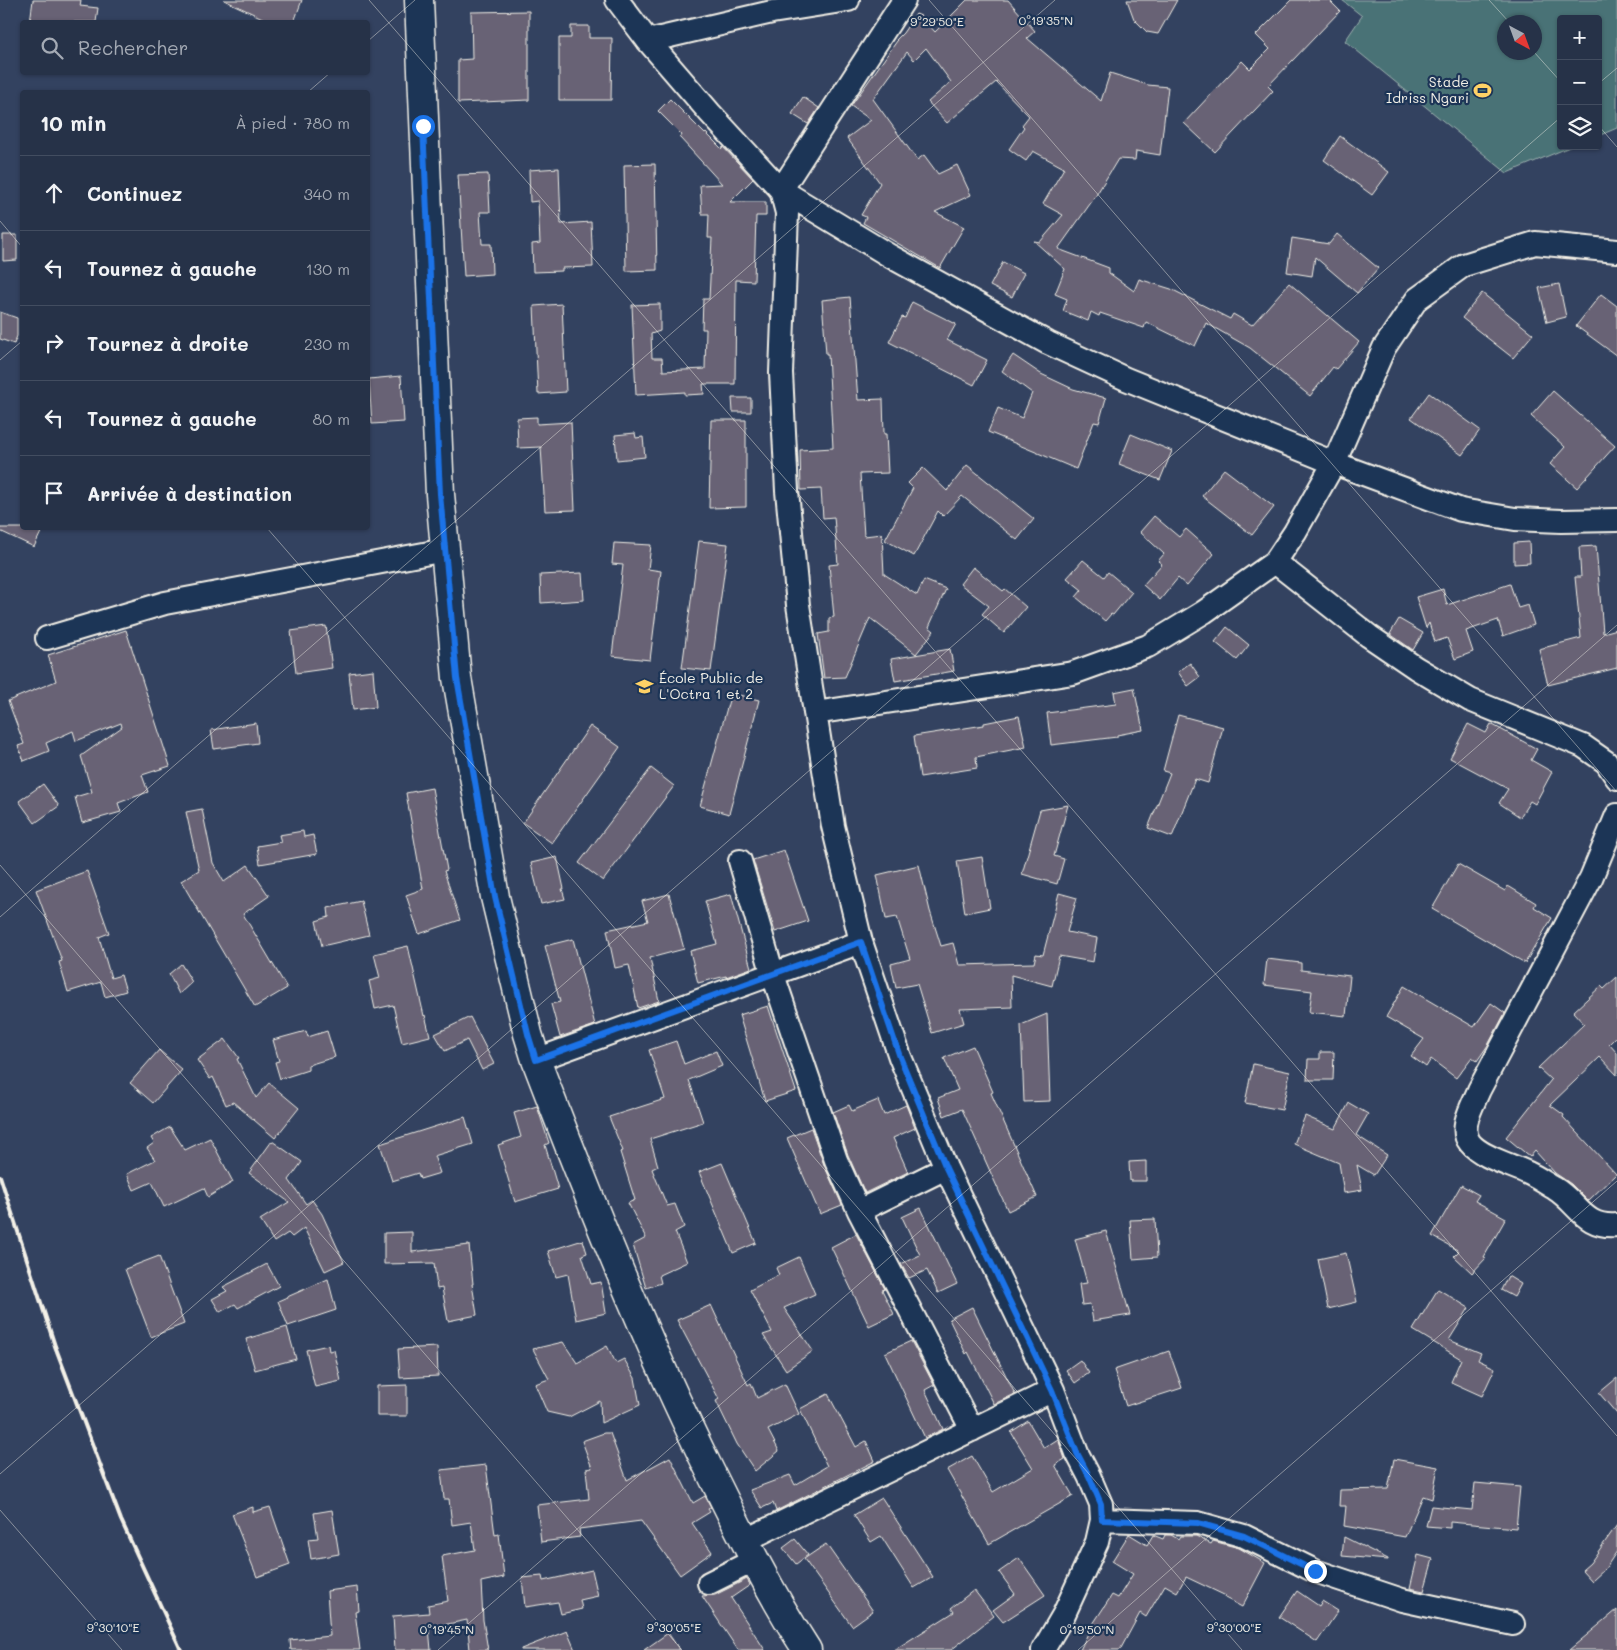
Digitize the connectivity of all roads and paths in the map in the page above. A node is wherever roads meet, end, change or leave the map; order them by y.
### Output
1 (419, 0) edge
2 (617, 0) edge
3 (848, 0) edge
4 (904, 0) edge
5 (648, 41) junction
6 (781, 190) junction
7 (1617, 250) edge
8 (1334, 463) junction
9 (1617, 520) edge
10 (445, 550) junction
11 (1275, 562) junction
12 (47, 638) dead end
13 (815, 713) junction
14 (1617, 778) edge
15 (1617, 815) edge
16 (740, 861) dead end
17 (861, 942) junction
18 (773, 975) junction
19 (536, 1060) junction
20 (946, 1168) junction
21 (860, 1211) junction
22 (1617, 1225) edge
23 (1052, 1390) junction
24 (972, 1430) junction
25 (1102, 1520) junction
26 (749, 1550) junction
27 (709, 1583) dead end
28 (1513, 1624) dead end
29 (807, 1650) edge
30 (1044, 1650) edge

1 - 10 street
2 - 5 street
3 - 5 street
4 - 6 street
5 - 6 street
6 - 8 street
6 - 13 street
7 - 8 street
8 - 9 street
8 - 11 street
10 - 12 street
10 - 19 street
11 - 13 street
11 - 14 street
13 - 17 street
15 - 22 street
16 - 18 street
17 - 18 street
17 - 20 street
18 - 19 street
18 - 21 street
19 - 26 street
20 - 21 street
20 - 23 street
21 - 24 street
23 - 24 street
23 - 25 street
24 - 26 street
25 - 28 street
25 - 30 street
26 - 27 street
26 - 29 street

